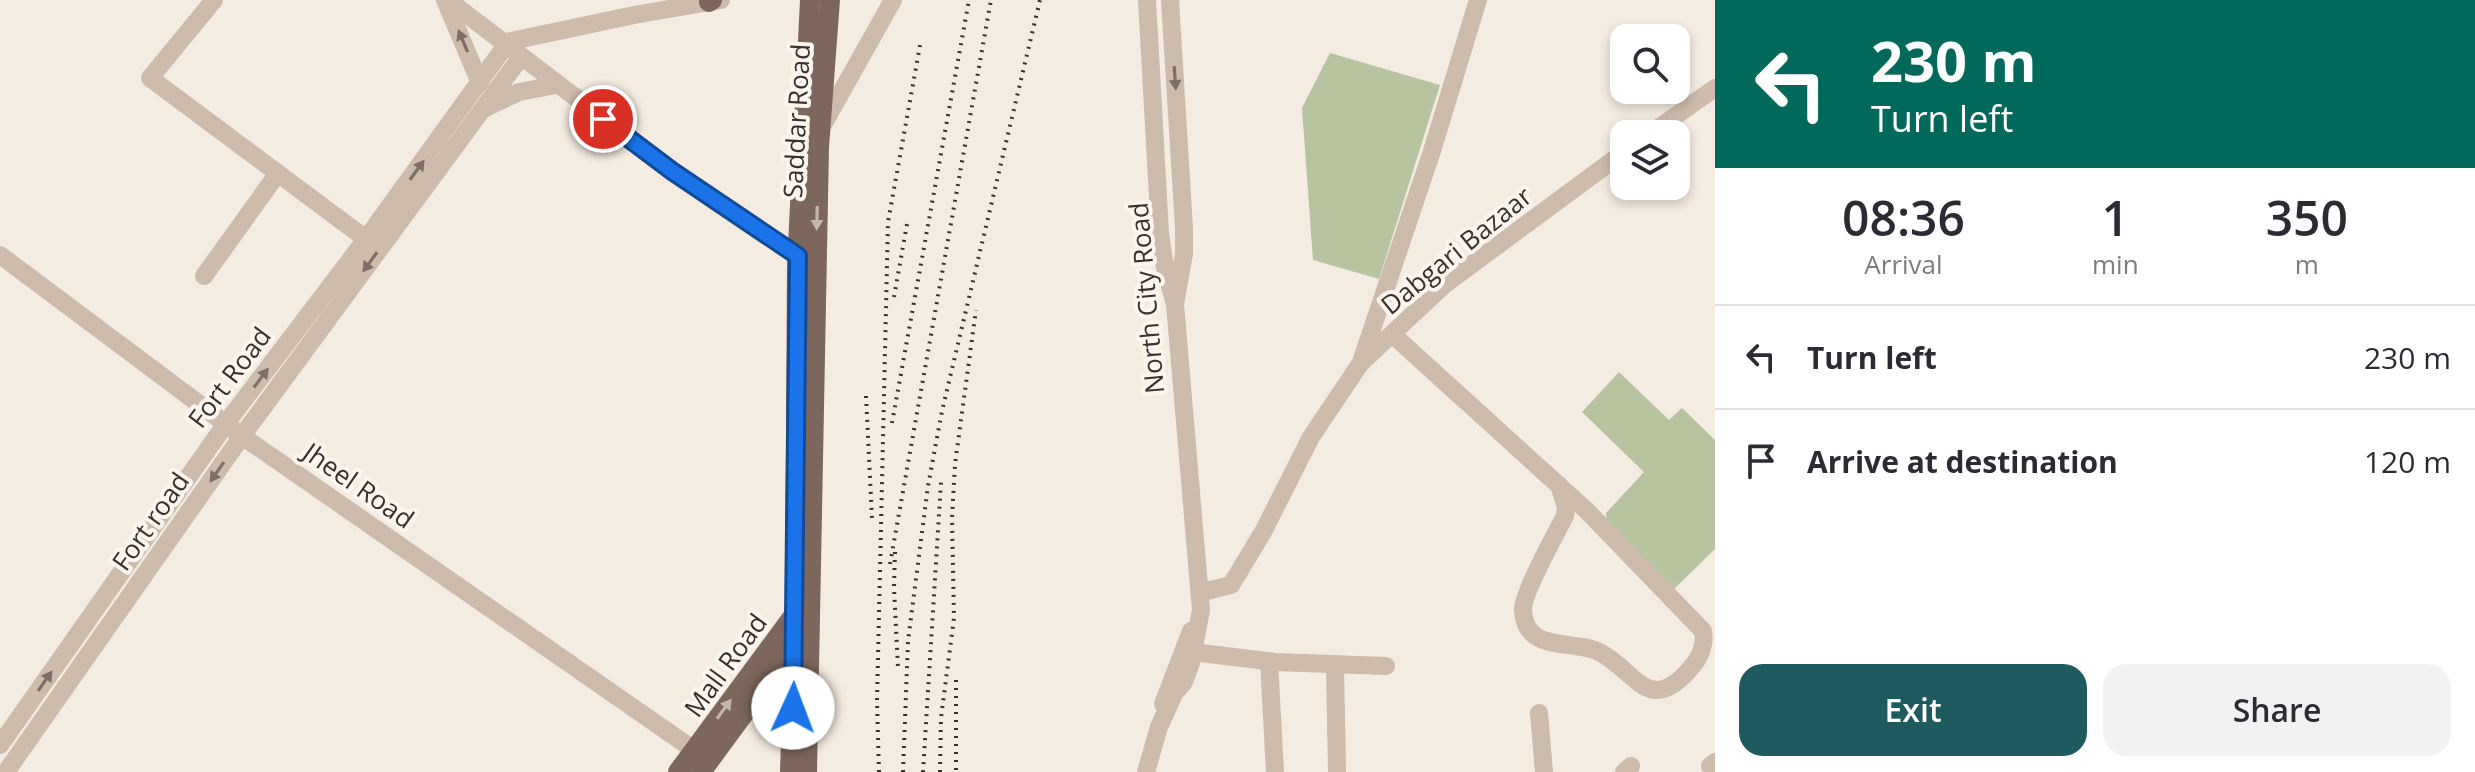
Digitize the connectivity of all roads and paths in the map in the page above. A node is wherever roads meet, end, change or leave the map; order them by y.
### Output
1 (214, 0) edge
2 (447, 0) edge
3 (810, 0) edge
4 (830, 0) edge
5 (893, 0) edge
6 (1147, 0) edge
7 (1154, 0) edge
8 (1170, 0) edge
9 (1478, 0) edge
10 (714, 1) edge
11 (510, 49) junction
12 (480, 83) junction
13 (556, 85) junction
14 (1715, 88) edge
15 (482, 109) junction
16 (1670, 120) edge
17 (819, 131) junction
18 (1610, 162) edge
19 (278, 173) junction
20 (366, 239) junction
21 (0, 255) edge
22 (798, 256) junction
23 (204, 276) dead end
24 (1175, 304) junction
25 (1392, 334) junction
26 (1360, 364) junction
27 (227, 422) junction
28 (242, 436) junction
29 (1559, 485) junction
30 (811, 587) joint
31 (1202, 592) junction
32 (803, 616) junction
33 (795, 645) junction
34 (1184, 651) junction
35 (1269, 661) junction
36 (1335, 665) junction
37 (1386, 666) dead end
38 (1539, 713) dead end
39 (0, 745) edge
40 (694, 750) junction
41 (6, 772) edge
42 (678, 772) edge
43 (701, 772) edge
44 (790, 772) edge
45 (807, 772) edge
46 (1149, 772) edge
47 (1275, 772) edge
48 (1337, 772) edge
49 (1544, 772) edge

1 - 19 street
2 - 11 street
12 -> 2 street
3 - 22 main road, Saddar Road
4 - 17 main road, Saddar Road
5 - 17 street
6 - 24 street, bridge
7 - 31 street, North City Road
8 -> 24 street
9 - 26 street
10 - 11 street
11 - 12 street, Fort Road
11 - 13 street
11 - 15 street, Fort road
20 -> 12 street, Fort Road
13 - 15 street
13 - 22 street
14 - 16 street
15 -> 28 street, Fort road
17 -> 30 main road, Saddar Road
18 - 25 street, Dabgari Bazaar
19 - 20 street
19 - 23 street
27 -> 20 street, Fort Road
21 - 27 street, Jheel Road
22 - 32 main road, Saddar Road
24 - 46 street, bridge
25 - 26 street, Dabgari Bazaar
25 - 29 street
26 - 31 street, Dabgari Bazaar
27 - 28 street, Jheel Road
39 -> 27 street, Fort Road
28 - 40 street, Jheel Road
28 -> 41 street, Fort road
29 - 29 street
30 - 32 main road, Mall Road
31 - 34 street
32 - 33 main road, Saddar Road
40 -> 32 main road, Mall Road
32 - 45 main road, Saddar Road
33 - 43 main road, Mall Road
33 - 44 main road, Saddar Road
34 - 35 street
34 - 46 street
35 - 36 street
35 - 47 street
36 - 37 street
36 - 48 street
38 - 49 street
40 - 42 main road, Mall Road

